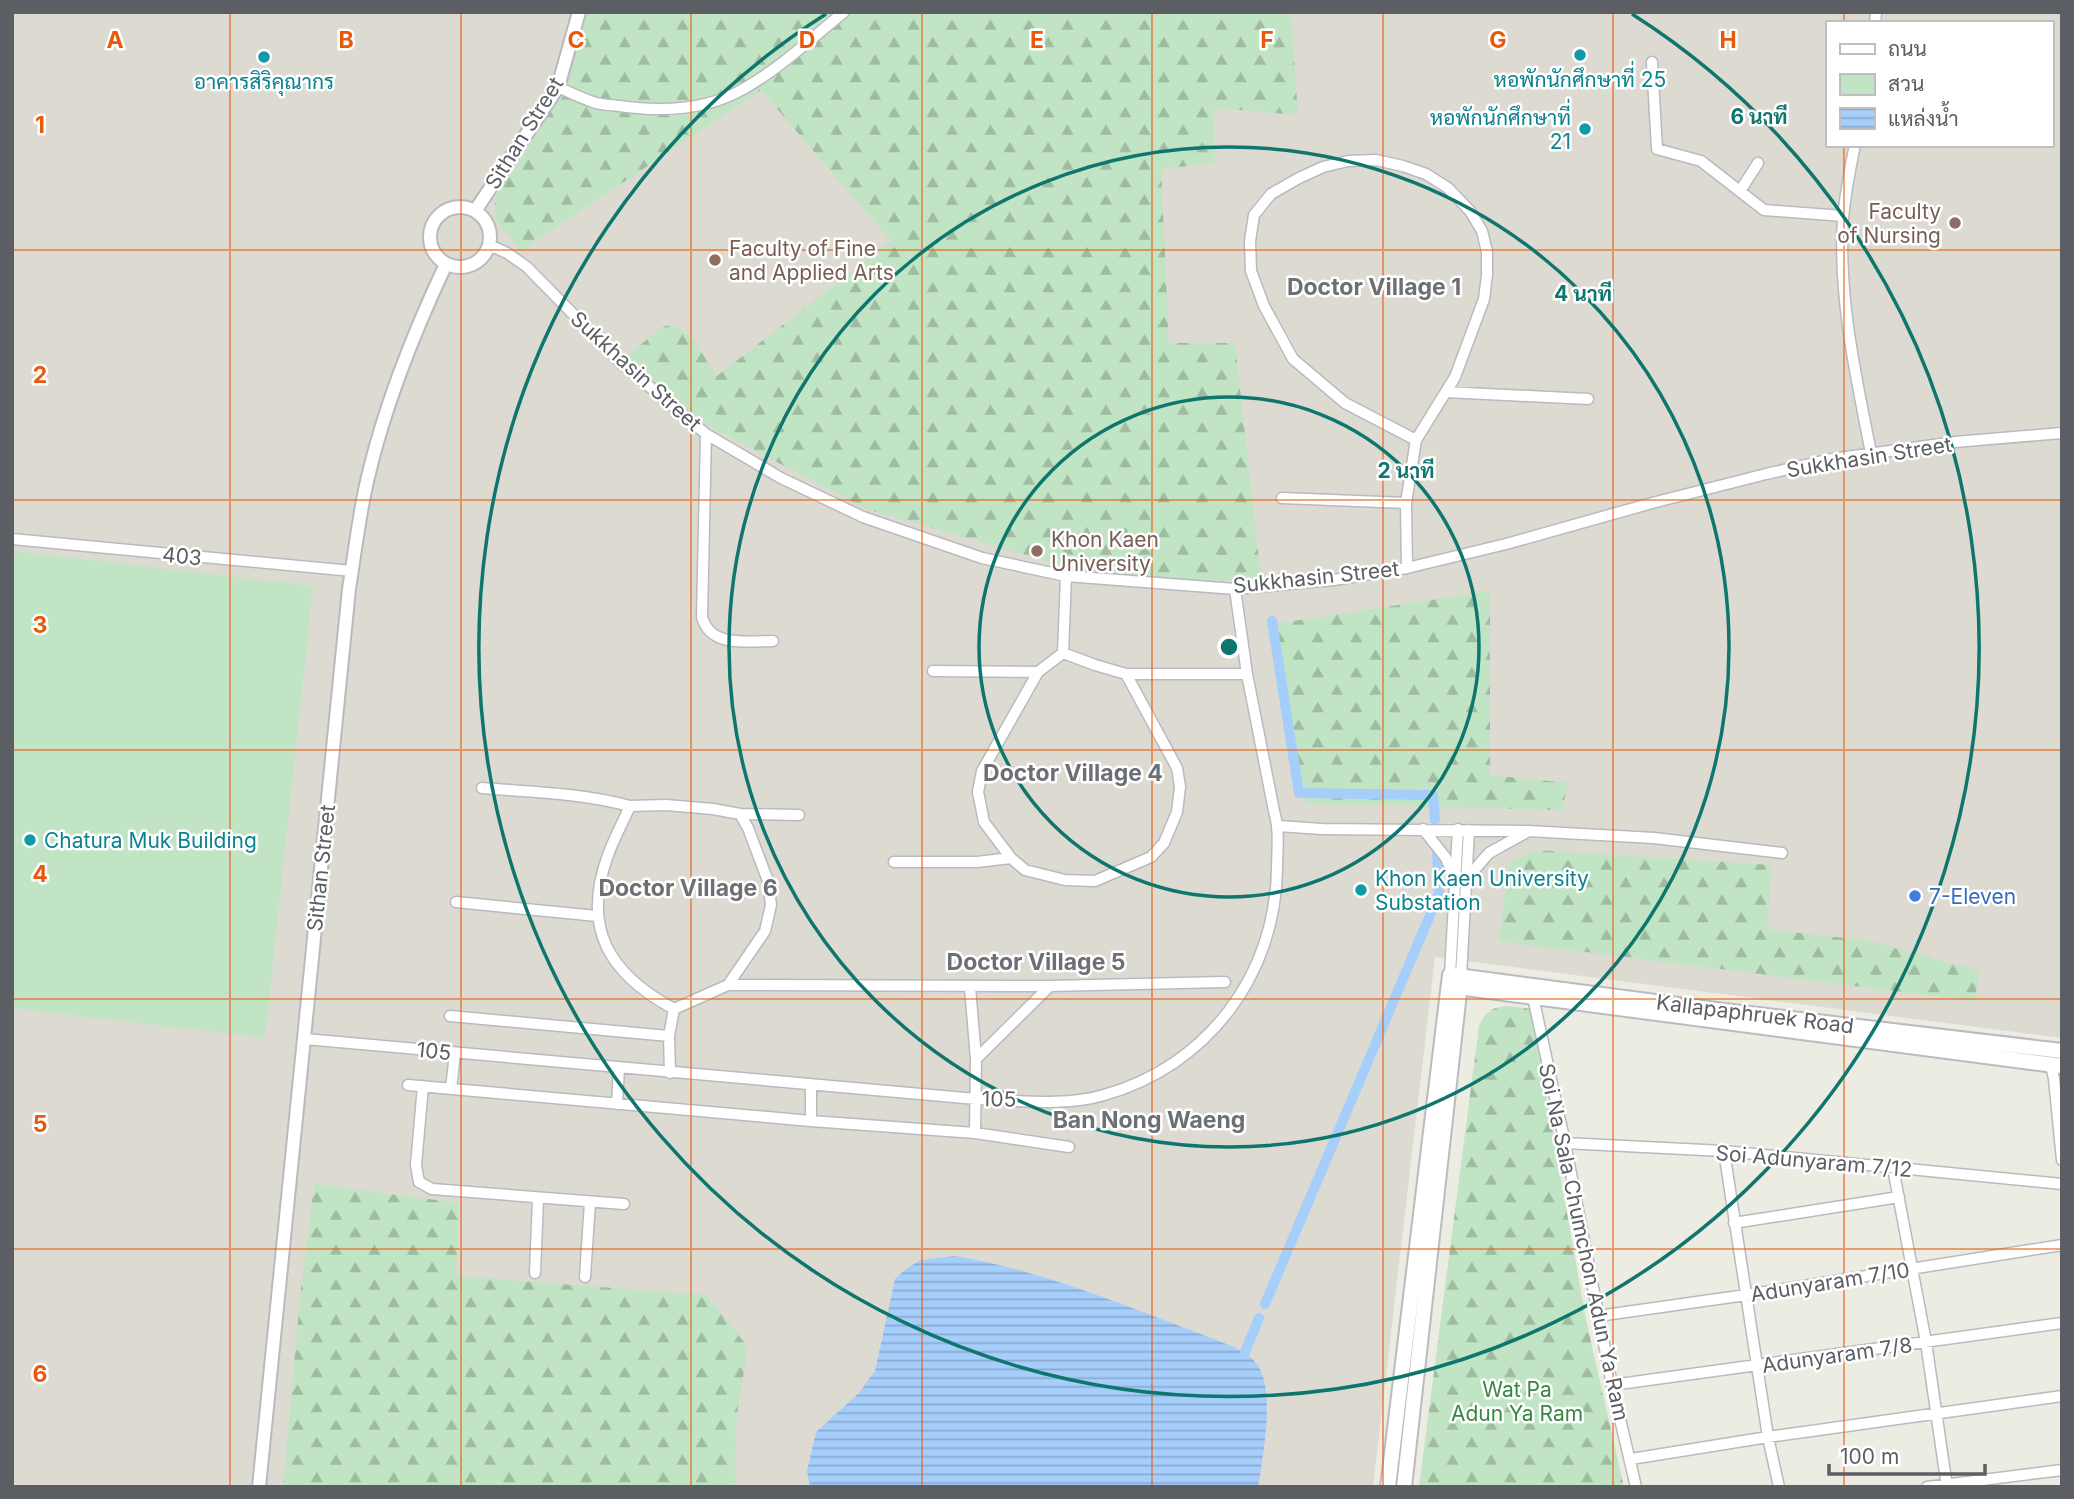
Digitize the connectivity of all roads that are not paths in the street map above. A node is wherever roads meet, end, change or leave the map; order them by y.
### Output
1 (579, 12) edge
2 (844, 12) edge
3 (1652, 62) dead end
4 (558, 87) junction
5 (1855, 147) edge
6 (1758, 163) dead end
7 (1740, 191) junction
8 (475, 211) junction
9 (1843, 216) junction
10 (489, 247) junction
11 (446, 264) junction
12 (1446, 392) junction
13 (1588, 399) dead end
14 (2062, 433) edge
15 (706, 434) junction
16 (1416, 440) junction
17 (1871, 453) junction
18 (1282, 498) dead end
19 (1406, 503) junction
20 (12, 539) edge
21 (1407, 568) junction
22 (352, 571) junction
23 (1066, 576) junction
24 (1236, 589) junction
25 (773, 641) dead end
26 (1063, 653) junction
27 (933, 671) dead end
28 (1038, 672) junction
29 (1126, 674) junction
30 (1247, 674) junction
31 (482, 788) dead end
32 (630, 806) junction
33 (740, 814) junction
34 (799, 815) dead end
35 (1278, 826) junction
36 (1423, 829) junction
37 (1458, 830) junction
38 (1469, 830) junction
39 (1528, 831) junction
40 (1782, 853) dead end
41 (1011, 858) junction
42 (894, 862) dead end
43 (1459, 884) junction
44 (456, 902) dead end
45 (597, 916) junction
46 (1455, 981) junction
47 (1226, 982) dead end
48 (728, 985) junction
49 (1050, 986) junction
50 (970, 987) junction
51 (1533, 997) junction
52 (674, 1009) junction
53 (450, 1016) dead end
54 (669, 1036) junction
55 (304, 1039) junction
56 (2062, 1051) edge
57 (455, 1053) junction
58 (976, 1059) junction
59 (2056, 1065) edge
60 (619, 1068) junction
61 (670, 1073) junction
62 (811, 1084) junction
63 (408, 1085) dead end
64 (423, 1086) junction
65 (451, 1090) junction
66 (976, 1099) junction
67 (617, 1104) junction
68 (811, 1121) junction
69 (975, 1133) junction
70 (1565, 1143) junction
71 (1069, 1147) dead end
72 (1724, 1151) junction
73 (2062, 1160) edge
74 (1894, 1168) junction
75 (2062, 1184) edge
76 (1899, 1197) junction
77 (538, 1199) junction
78 (590, 1202) junction
79 (624, 1204) dead end
80 (1734, 1223) junction
81 (2062, 1245) edge
82 (1912, 1269) junction
83 (535, 1273) dead end
84 (585, 1277) dead end
85 (1746, 1295) junction
86 (1598, 1316) junction
87 (2062, 1323) edge
88 (1926, 1342) junction
89 (1757, 1366) junction
90 (1612, 1385) junction
91 (2062, 1396) edge
92 (1936, 1413) junction
93 (1768, 1437) junction
94 (1630, 1459) junction
95 (2062, 1470) edge
96 (1947, 1485) edge
97 (260, 1487) edge
98 (1388, 1487) edge
99 (1404, 1487) edge
100 (1636, 1487) edge
101 (1779, 1487) edge
102 (1927, 1487) edge

1 - 4 street, Sithan Street
2 - 4 street
3 - 7 street
4 - 8 street, Sithan Street
5 - 9 street
6 - 7 street
7 - 9 street
8 - 10 street, Sithan Street
8 - 11 street, Sithan Street
9 - 17 street
10 - 11 street
10 - 15 street, Sukkhasin Street
11 - 22 street, Sithan Street
12 - 13 street
12 - 16 street
12 - 16 street
14 - 17 street, Sukkhasin Street
15 - 23 street, Sukkhasin Street
15 - 25 street
16 - 19 street
17 - 21 street, Sukkhasin Street
18 - 19 street
19 - 21 street
20 - 22 street, 403
21 - 24 street, Sukkhasin Street
22 - 55 street, Sithan Street
23 - 24 street, Sukkhasin Street
23 - 26 street
24 - 30 street, 105
26 - 28 street
26 - 29 street
27 - 28 street
28 - 41 street
29 - 30 street
29 - 41 street
30 - 35 street, 105
31 - 32 street
32 - 33 street
32 - 45 street
33 - 34 street
33 - 48 street
35 - 36 street
35 - 66 street, 105
36 - 37 street
36 - 43 street
37 - 38 street
37 - 43 street
38 - 39 street
38 - 43 street
39 - 40 street
39 - 43 street
41 - 42 street
43 - 46 street
44 - 45 street
45 - 52 street
46 - 51 main road, Kallapaphruek Road
46 - 56 main road, Kallapaphruek Road
46 - 98 main road
46 - 99 main road
47 - 49 street
48 - 50 street
48 - 52 street
49 - 50 street
49 - 58 street
50 - 58 street
51 - 59 main road, Kallapaphruek Road
51 - 70 street, Soi Na Sala Chumchon Adun Ya Ram
52 - 54 street
53 - 54 street
54 - 61 street
55 - 57 street, 105
55 - 97 street, Sithan Street
57 - 60 street, 105
57 - 65 street
58 - 66 street
59 - 73 street
60 - 61 street, 105
60 - 67 street
61 - 62 street, 105
62 - 66 street, 105
62 - 68 street
63 - 64 street
64 - 65 street
64 - 77 street
65 - 67 street
66 - 69 street
67 - 68 street
68 - 69 street
69 - 71 street
70 - 72 street, Soi Adunyaram 7/12
70 - 86 street, Soi Na Sala Chumchon Adun Ya Ram
72 - 74 street, Soi Adunyaram 7/12
72 - 80 street
74 - 75 street, Soi Adunyaram 7/12
74 - 76 street
76 - 80 street
76 - 82 street
77 - 78 street
77 - 83 street
78 - 79 street
78 - 84 street
80 - 85 street
81 - 82 street, Adunyaram 7/10
82 - 85 street, Adunyaram 7/10
82 - 88 street
85 - 86 street, Adunyaram 7/10
85 - 89 street
86 - 90 street, Soi Na Sala Chumchon Adun Ya Ram
87 - 88 street, Adunyaram 7/8
88 - 89 street, Adunyaram 7/8
88 - 92 street
89 - 90 street, Adunyaram 7/8
89 - 93 street
90 - 94 street, Soi Na Sala Chumchon Adun Ya Ram
91 - 92 street
92 - 93 street
92 - 96 street
93 - 94 street
93 - 101 street
94 - 100 street, Soi Na Sala Chumchon Adun Ya Ram
95 - 96 street
96 - 102 street

